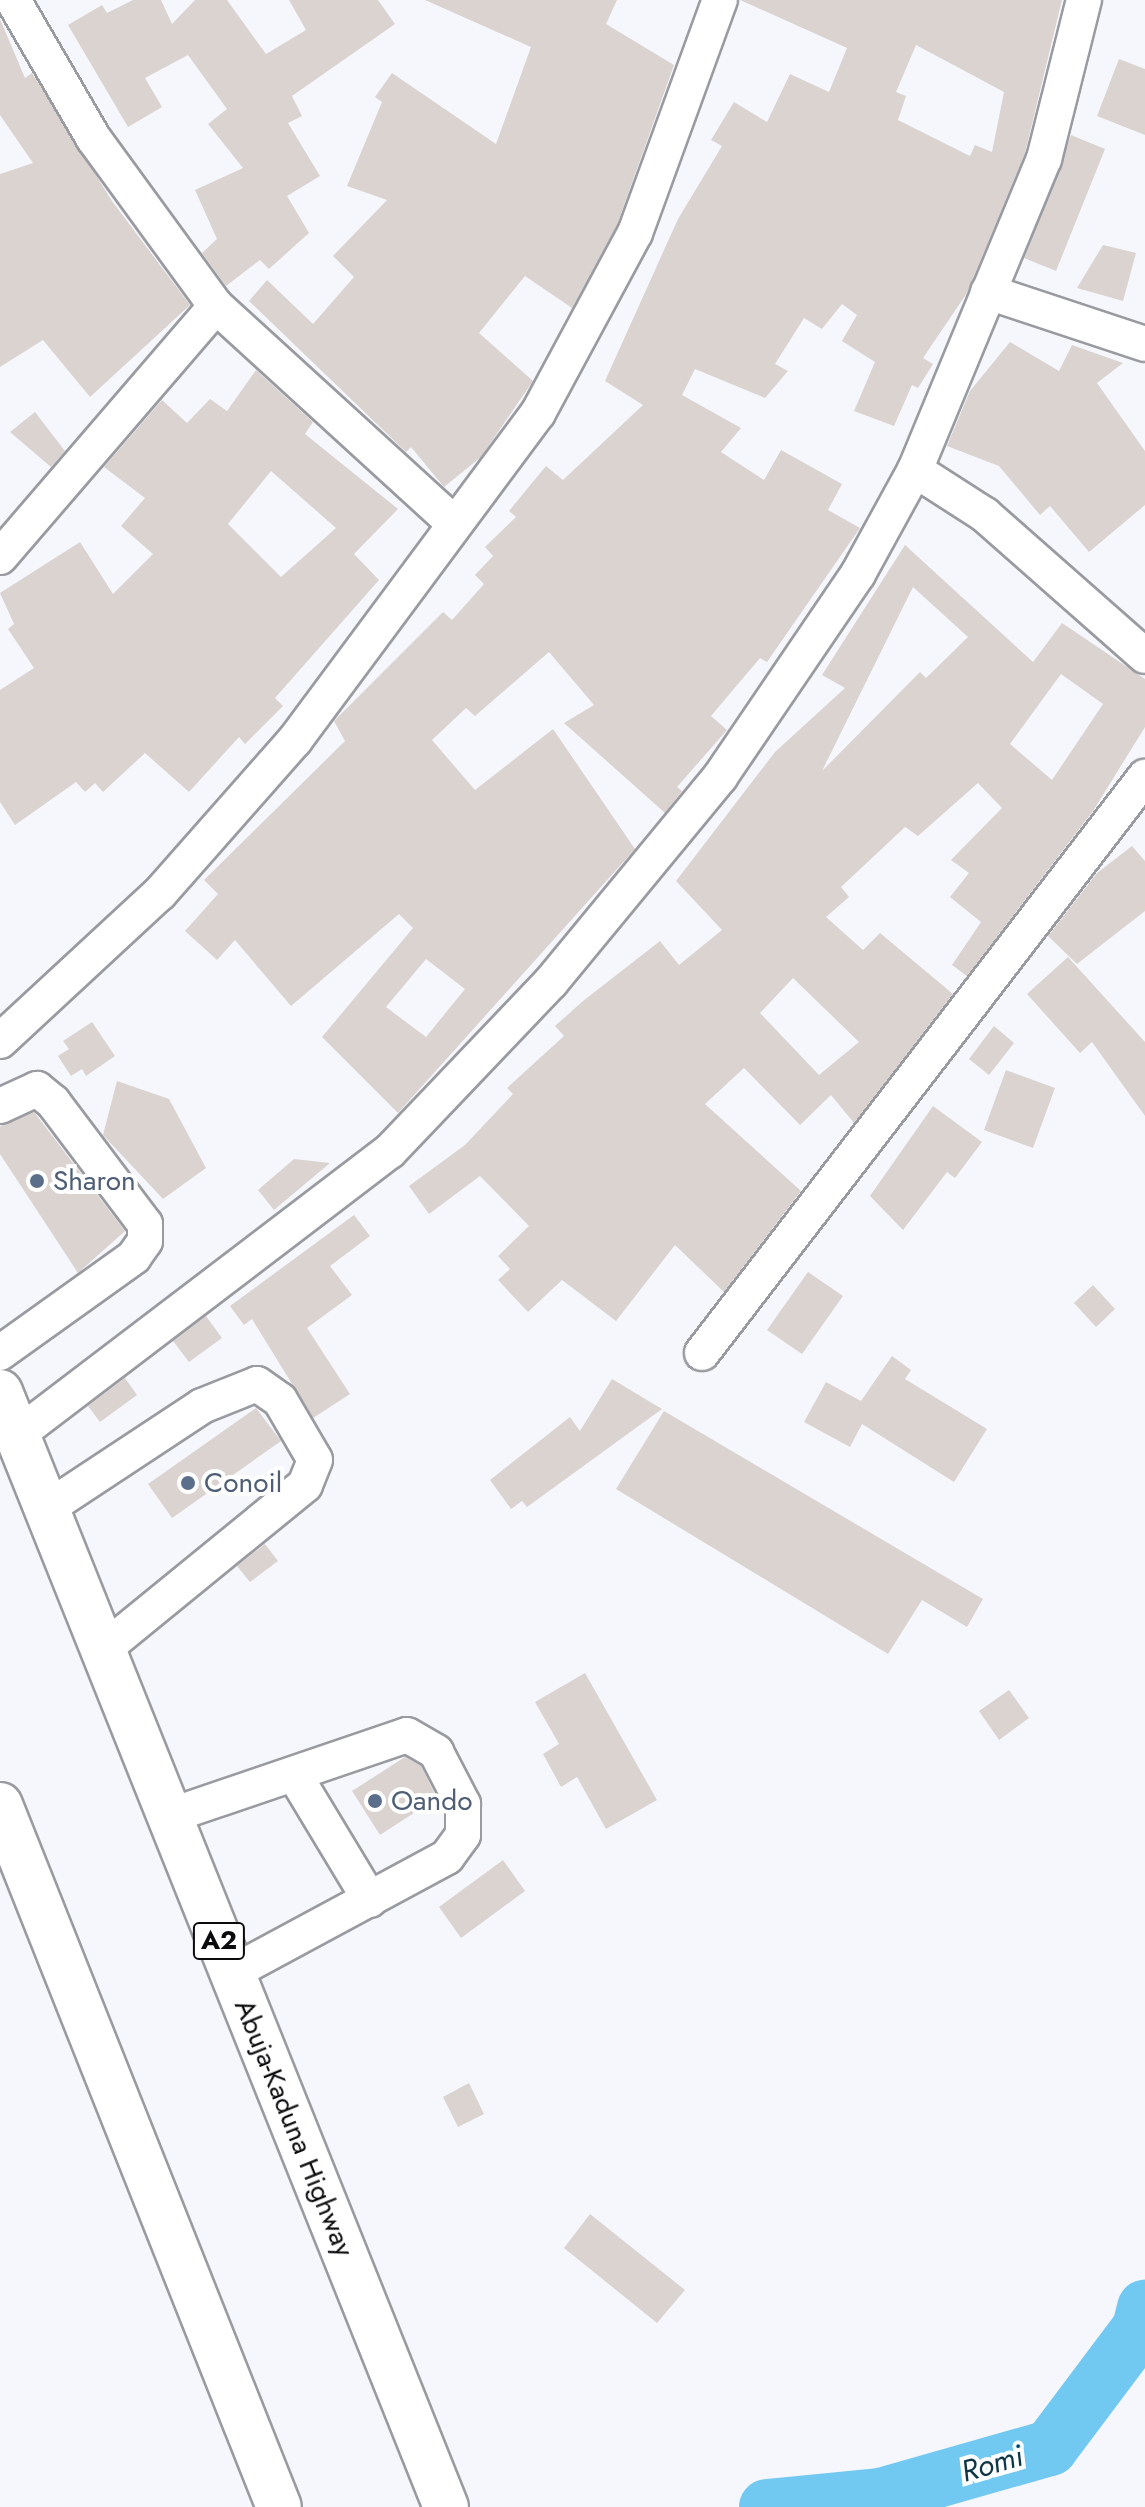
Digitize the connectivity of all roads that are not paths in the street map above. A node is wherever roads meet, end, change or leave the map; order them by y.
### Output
1 (13, 0) edge
2 (720, 0) edge
3 (1084, 0) edge
4 (988, 292) junction
5 (216, 306) junction
6 (1145, 344) edge
7 (915, 470) junction
8 (454, 523) junction
9 (0, 557) edge
10 (1145, 656) edge
11 (1145, 777) edge
12 (0, 1041) edge
13 (0, 1106) edge
14 (0, 1353) edge
15 (702, 1353) dead end
16 (0, 1392) edge
17 (17, 1435) junction
18 (46, 1509) junction
19 (103, 1650) junction
20 (294, 1774) junction
21 (0, 1805) edge
22 (169, 1816) junction
23 (370, 1900) junction
24 (232, 1973) junction
25 (442, 2499) edge
26 (279, 2507) edge

1 - 5 street
2 - 8 street
3 - 4 street
4 - 6 street
4 - 7 street
5 - 8 street
5 - 9 street
7 - 10 street
7 - 17 street
8 - 12 street
11 - 15 street
13 - 14 street
16 - 17 highway, Abuja-Kaduna Highway / A2
17 - 18 highway, Abuja-Kaduna Highway / A2
18 - 19 highway, Abuja-Kaduna Highway / A2
18 - 19 street
19 - 22 highway, Abuja-Kaduna Highway / A2
20 - 22 street
20 - 23 street
20 - 23 street
21 - 26 highway
22 - 24 highway, Abuja-Kaduna Highway / A2
23 - 24 street
24 - 25 highway, Abuja-Kaduna Highway / A2

